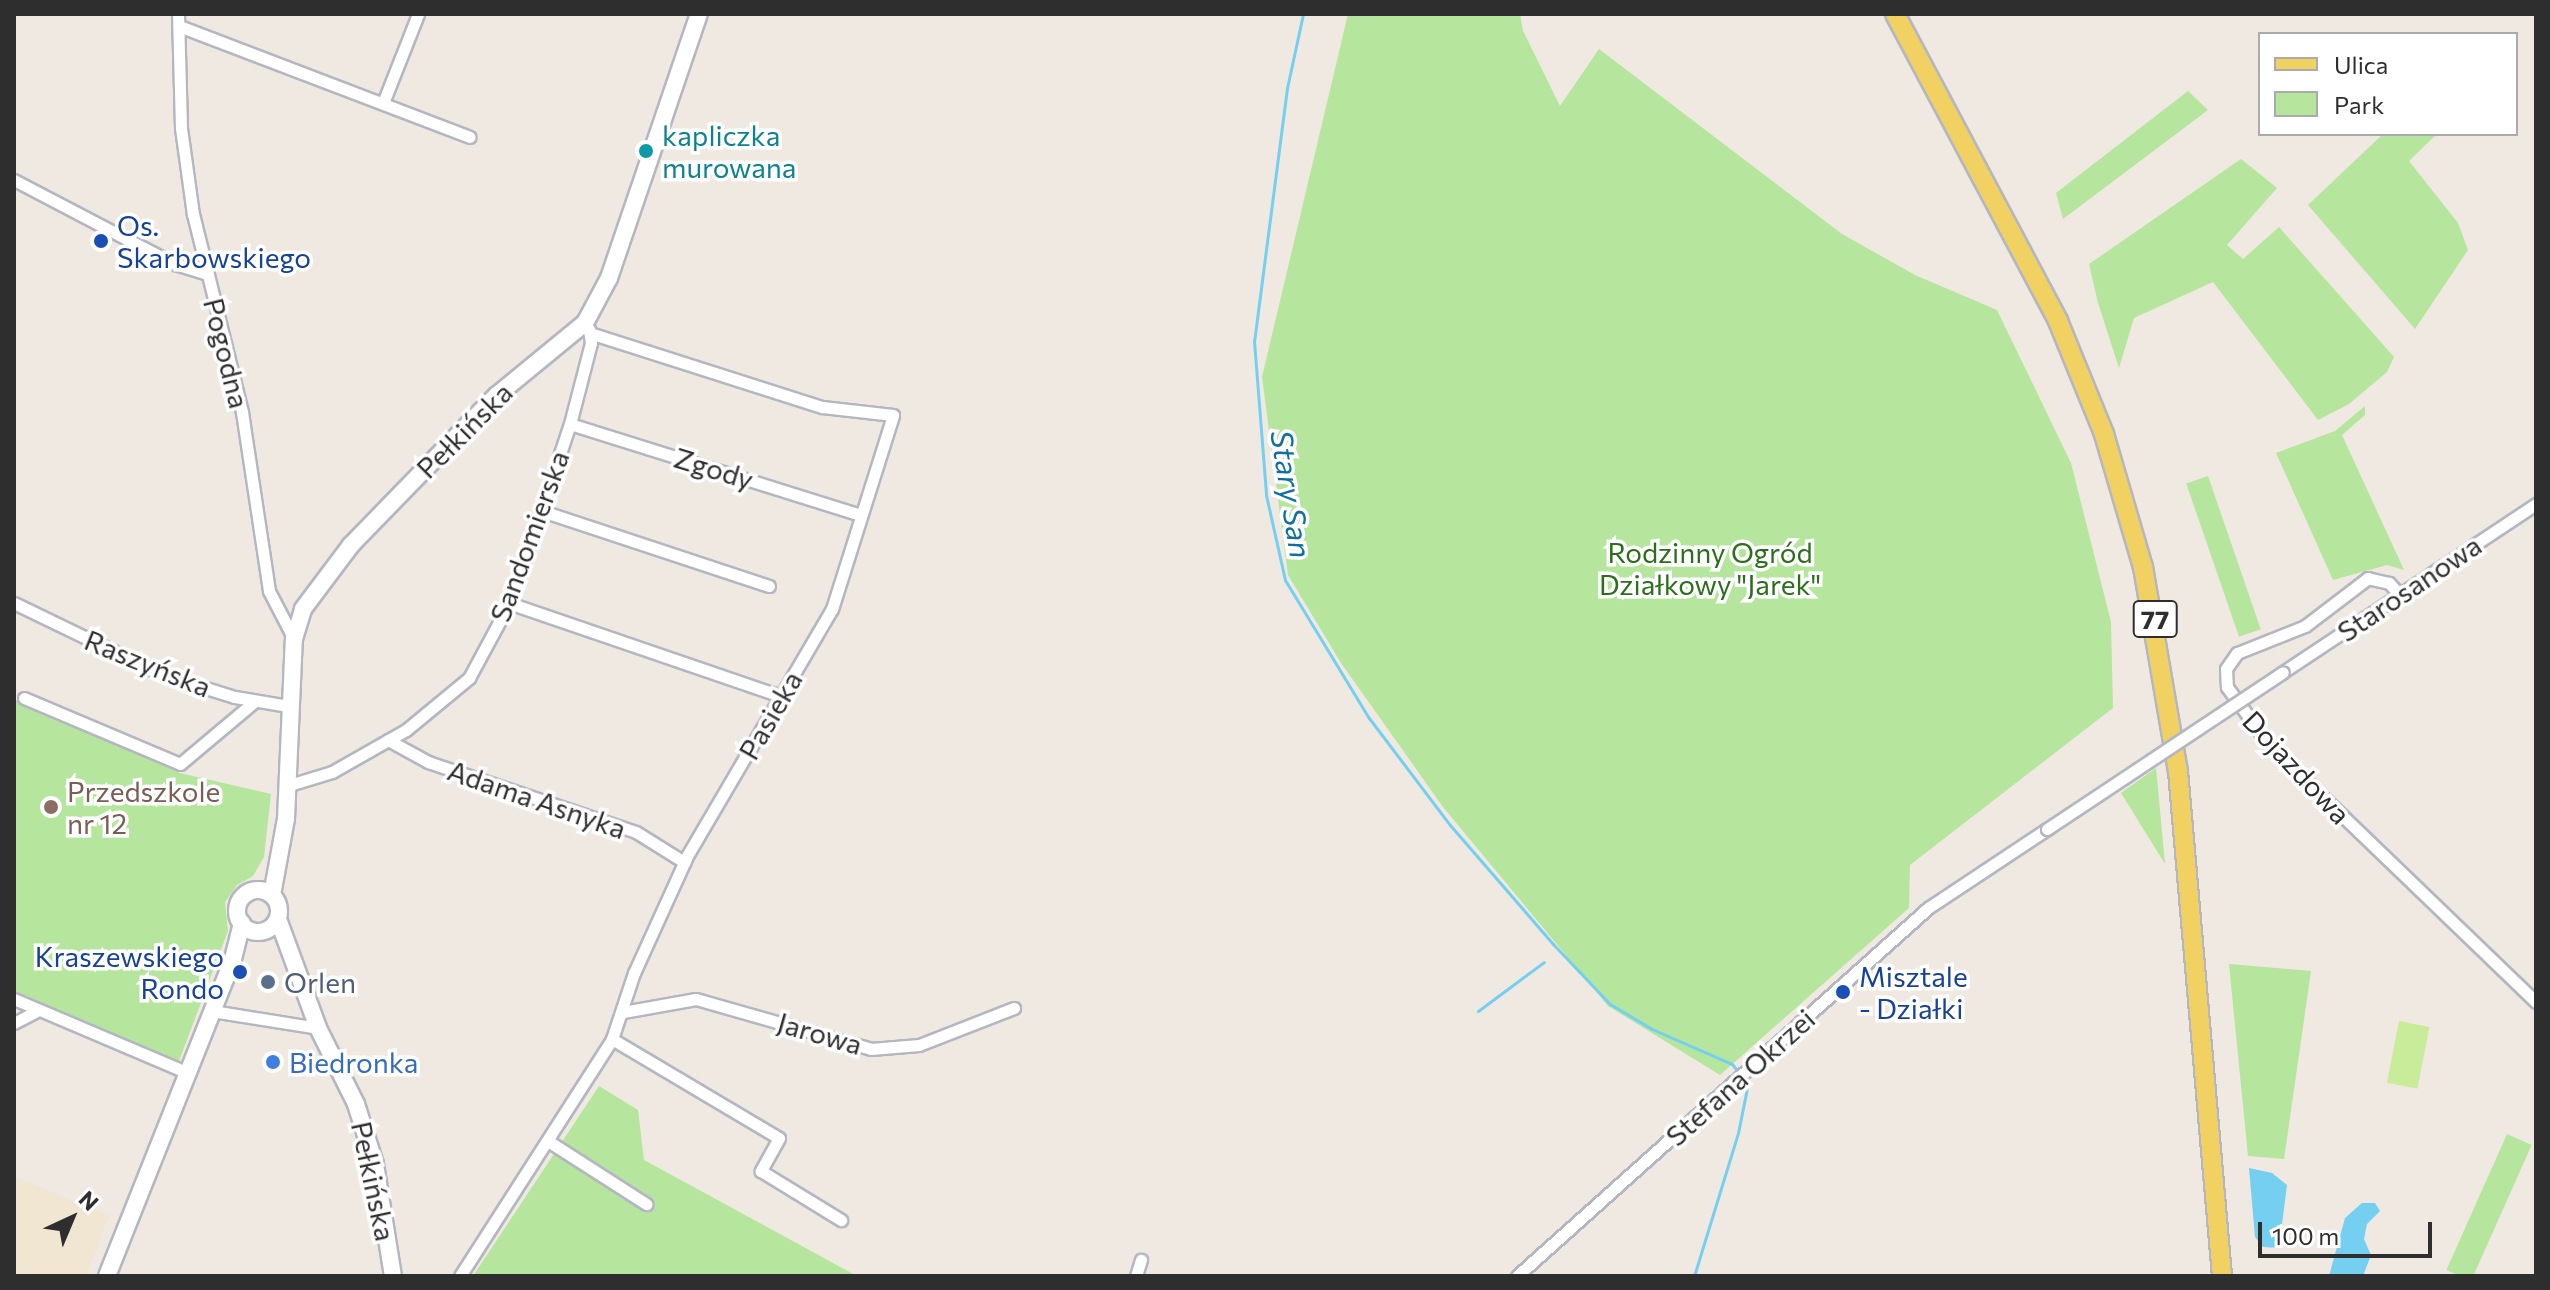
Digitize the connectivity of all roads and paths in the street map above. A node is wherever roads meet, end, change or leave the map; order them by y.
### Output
1 (418, 14) edge
2 (699, 14) edge
3 (1895, 14) edge
4 (179, 20) edge
5 (383, 103) junction
6 (469, 137) dead end
7 (14, 180) edge
8 (207, 274) junction
9 (587, 328) junction
10 (570, 424) junction
11 (2536, 504) edge
12 (542, 511) junction
13 (858, 514) junction
14 (769, 586) dead end
15 (2399, 594) junction
16 (14, 603) edge
17 (509, 603) junction
18 (294, 639) junction
19 (781, 696) junction
20 (24, 698) dead end
21 (255, 701) junction
22 (288, 706) junction
23 (388, 740) junction
24 (286, 786) junction
25 (2047, 829) joint
26 (684, 862) junction
27 (265, 892) junction
28 (260, 926) junction
29 (14, 999) edge
30 (2536, 1002) edge
31 (1014, 1008) dead end
32 (38, 1010) junction
33 (212, 1011) junction
34 (623, 1012) junction
35 (14, 1023) edge
36 (318, 1028) junction
37 (612, 1039) junction
38 (188, 1073) junction
39 (548, 1141) junction
40 (646, 1204) dead end
41 (841, 1220) dead end
42 (1141, 1260) dead end
43 (107, 1276) edge
44 (393, 1276) edge
45 (460, 1276) edge
46 (1136, 1276) edge
47 (1517, 1276) edge
48 (2222, 1276) edge

1 - 5 street
2 - 9 street, Pełkińska
3 - 48 main road, 77
4 - 5 street
4 - 8 street, Pogodna
5 - 6 street
7 - 8 street
8 - 18 street, Pogodna
9 - 10 street, Sandomierska
9 - 13 street, Pasieka
9 - 18 street, Pełkińska
10 - 12 street, Sandomierska
10 - 13 street, Zgody
11 - 15 street, Starosanowa
12 - 14 street
12 - 17 street, Sandomierska
13 - 19 street, Pasieka
15 - 25 street, Starosanowa, bridge
15 - 30 street, Dojazdowa
16 - 21 street, Raszyńska
17 - 19 street
17 - 23 street, Sandomierska
18 - 22 street, Pełkińska
19 - 26 street, Pasieka
20 - 21 street
21 - 22 street, Raszyńska
22 - 24 street, Pełkińska
23 - 24 street, Sandomierska
23 - 26 street, Adama Asnyka
24 - 27 street, Pełkińska
25 - 47 street, Stefana Okrzei
26 - 34 street, Pasieka
27 - 28 street, Pełkińska
27 - 28 street
28 - 33 street
28 - 36 street, Pełkińska
29 - 32 street
31 - 34 street, Jarowa
32 - 35 street
32 - 38 street
33 - 36 street
33 - 38 street
34 - 37 street, Pasieka
36 - 44 street, Pełkińska
37 - 39 street, Pasieka
37 - 41 street
38 - 43 street
39 - 40 street
39 - 45 street, Pasieka
42 - 46 street

